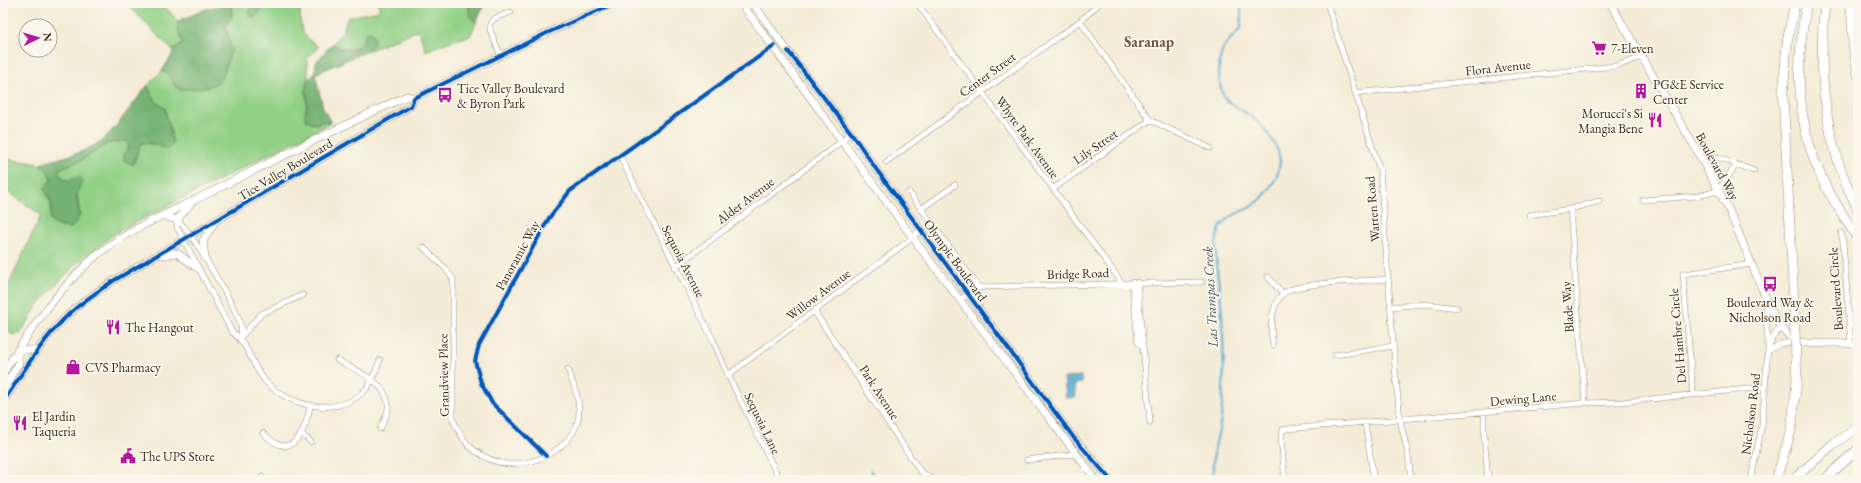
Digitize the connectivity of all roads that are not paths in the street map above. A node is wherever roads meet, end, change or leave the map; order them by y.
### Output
1 (615, 3) edge
2 (741, 3) edge
3 (917, 3) edge
4 (1100, 3) edge
5 (1328, 3) edge
6 (1610, 3) edge
7 (1794, 3) edge
8 (1807, 3) edge
9 (1825, 3) edge
10 (1851, 3) edge
11 (755, 4) edge
12 (511, 12) dead end
13 (1080, 21) junction
14 (774, 46) junction
15 (501, 56) junction
16 (1642, 57) junction
17 (1858, 75) edge
18 (982, 92) junction
19 (1355, 94) junction
20 (414, 98) junction
21 (1150, 120) junction
22 (851, 132) junction
23 (842, 141) junction
24 (1210, 148) dead end
25 (1696, 149) junction
26 (620, 156) junction
27 (886, 162) dead end
28 (1736, 165) junction
29 (1754, 171) dead end
30 (955, 185) dead end
31 (1053, 190) junction
32 (1718, 191) junction
33 (908, 192) dead end
34 (193, 200) junction
35 (1643, 200) dead end
36 (1600, 201) dead end
37 (921, 209) junction
38 (1570, 209) junction
39 (1858, 209) edge
40 (1529, 215) dead end
41 (164, 216) junction
42 (177, 220) junction
43 (214, 223) junction
44 (921, 230) junction
45 (1841, 233) dead end
46 (190, 236) junction
47 (913, 238) junction
48 (1858, 239) edge
49 (183, 240) junction
50 (423, 247) dead end
51 (158, 256) junction
52 (205, 258) junction
53 (1752, 264) junction
54 (675, 267) junction
55 (197, 268) junction
56 (1268, 277) dead end
57 (1388, 279) junction
58 (1135, 282) junction
59 (1202, 282) dead end
60 (1122, 283) junction
61 (979, 288) junction
62 (968, 294) junction
63 (1283, 294) junction
64 (303, 295) dead end
65 (1764, 296) junction
66 (960, 300) junction
67 (1390, 307) junction
68 (1457, 308) dead end
69 (814, 311) junction
70 (1781, 327) junction
71 (240, 338) junction
72 (1798, 341) junction
73 (1854, 344) edge
74 (1272, 345) dead end
75 (1394, 346) junction
76 (19, 350) junction
77 (38, 350) junction
78 (1768, 351) junction
79 (1335, 355) dead end
80 (337, 360) dead end
81 (380, 360) dead end
82 (568, 369) dead end
83 (3, 373) edge
84 (728, 375) junction
85 (372, 379) junction
86 (1766, 387) junction
87 (3, 389) edge
88 (1693, 394) junction
89 (3, 402) edge
90 (1585, 403) junction
91 (310, 406) junction
92 (1484, 413) junction
93 (1400, 420) junction
94 (1150, 422) dead end
95 (1365, 423) junction
96 (1858, 427) edge
97 (380, 429) dead end
98 (264, 433) dead end
99 (302, 434) junction
100 (312, 442) dead end
101 (1858, 449) edge
102 (1075, 454) junction
103 (546, 456) junction
104 (1026, 460) dead end
105 (1858, 477) edge
106 (1108, 479) edge
107 (780, 480) edge
108 (933, 480) edge
109 (1096, 480) edge
110 (1284, 480) edge
111 (1374, 480) edge
112 (1411, 480) edge
113 (1488, 480) edge
114 (1751, 480) edge
115 (1776, 480) edge
116 (1793, 480) edge
117 (1824, 480) edge
118 (1854, 480) edge

1 - 15 street, Tice Valley Boulevard
2 - 14 street, Olympic Boulevard
3 - 18 street, Whyte Park Avenue
4 - 13 street, Center Street
5 - 19 street, Warren Road
6 - 16 street, Boulevard Way
7 - 115 highway, bridge
8 - 48 highway
9 - 39 highway
10 - 17 highway
11 - 22 street, Olympic Boulevard
12 - 15 street
13 - 18 street, Center Street
13 - 21 street
14 - 23 street, Olympic Boulevard
14 - 26 street, Panoramic Way
15 - 20 street, Tice Valley Boulevard
16 - 19 street, Flora Avenue
16 - 25 street, Boulevard Way
18 - 27 street, Center Street
18 - 31 street, Whyte Park Avenue
19 - 57 street, Warren Road
20 - 34 street, Tice Valley Boulevard
20 - 43 street, Tice Valley Boulevard
21 - 24 street
21 - 31 street, Lily Street
22 - 23 street, Alder Avenue
22 - 44 street, Olympic Boulevard
23 - 47 street, Olympic Boulevard
23 - 54 street, Alder Avenue
25 - 28 street
25 - 32 street, Boulevard Way
26 - 54 street, Sequoia Avenue
26 - 103 street, Panoramic Way
28 - 29 street
28 - 32 street
30 - 37 street
31 - 60 street, Whyte Park Avenue
32 - 35 street
32 - 53 street, Boulevard Way
33 - 37 street
34 - 41 street, Tice Valley Boulevard
34 - 42 street
36 - 38 street
37 - 61 street
38 - 40 street
38 - 90 street, Blade Way
41 - 42 street
41 - 76 street, Tice Valley Boulevard
42 - 46 street
42 - 49 street
43 - 46 street, Tice Valley Boulevard
43 - 52 street
44 - 47 street, Willow Avenue
44 - 62 street, Olympic Boulevard
45 - 73 street, Boulevard Circle
46 - 49 street, Tice Valley Boulevard
46 - 52 street
47 - 66 street, Olympic Boulevard
47 - 69 street, Willow Avenue
49 - 51 street, Tice Valley Boulevard
49 - 55 street
50 - 103 street, Grandview Place
51 - 55 street
51 - 77 street, Tice Valley Boulevard
52 - 71 street
53 - 65 street, Boulevard Way
53 - 88 street, Del Hambre Circle
54 - 84 street, Sequoia Avenue
55 - 71 street
56 - 63 street
57 - 63 street
57 - 67 street, Warren Road
58 - 59 street, Bridge Road
58 - 60 street, Bridge Road
58 - 94 street
60 - 61 street, Bridge Road
61 - 62 street, Bridge Road
62 - 66 street, Bridge Road
62 - 106 street, Olympic Boulevard
63 - 74 street
64 - 71 street
65 - 70 street, Boulevard Way
65 - 78 street, Nicholson Road
66 - 102 street, Olympic Boulevard
67 - 68 street
67 - 75 street, Warren Road
69 - 84 street, Willow Avenue
69 - 108 street, Park Avenue
70 - 72 street, Boulevard Way
70 - 78 street, Nicholson Road
71 - 91 street
72 - 73 street
72 - 78 street
75 - 79 street
75 - 93 street, Warren Road
76 - 77 street
76 - 83 street, Tice Valley Boulevard
76 - 87 street
77 - 89 street, Tice Valley Boulevard
78 - 86 street, Nicholson Road
80 - 85 street
81 - 85 street
82 - 103 street, Grandview Place
84 - 107 street, Sequoia Lane
85 - 91 street
85 - 97 street
86 - 88 street, Dewing Lane
86 - 114 street, Nicholson Road
88 - 90 street, Dewing Lane
90 - 92 street, Dewing Lane
91 - 99 street
92 - 93 street, Dewing Lane
92 - 113 street
93 - 95 street, Dewing Lane
93 - 112 street, Warren Road
95 - 110 street, Dewing Lane
95 - 111 street
96 - 116 highway
98 - 99 street
99 - 100 street
101 - 117 highway
102 - 104 street
102 - 109 street, Olympic Boulevard
105 - 118 highway

